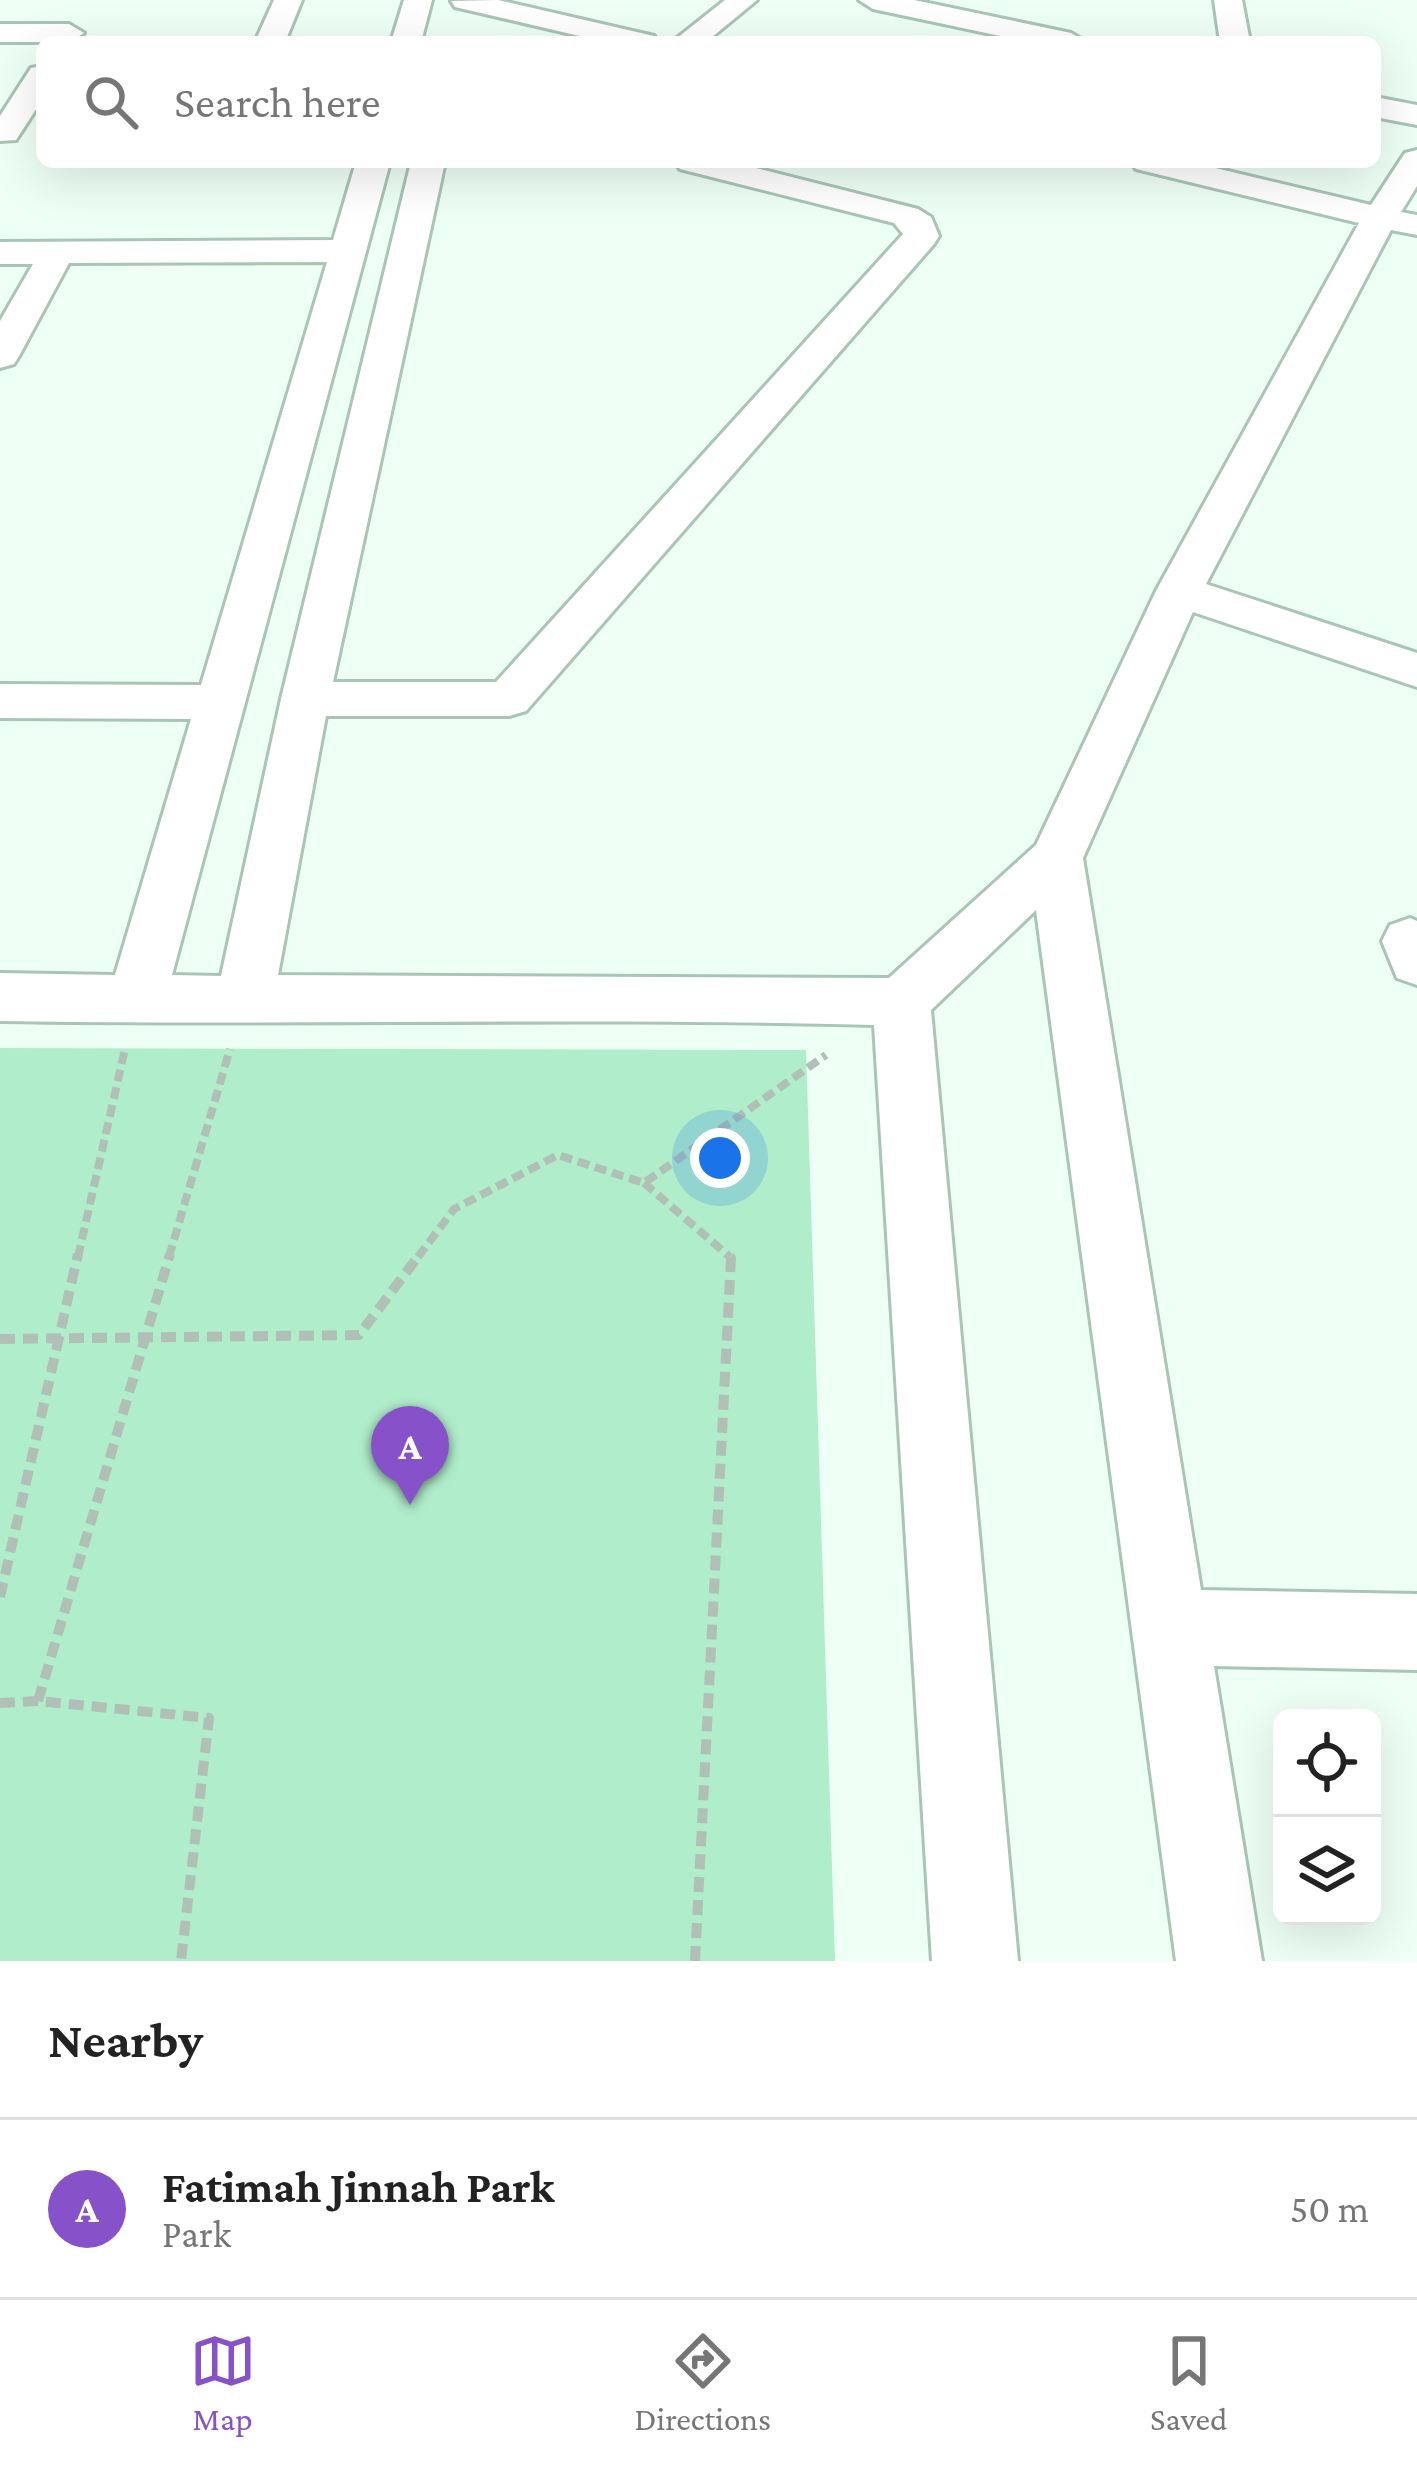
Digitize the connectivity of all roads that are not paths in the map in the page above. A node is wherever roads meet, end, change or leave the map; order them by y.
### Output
1 (90, 0) edge
2 (288, 0) edge
3 (418, 0) edge
4 (743, 0) edge
5 (873, 0) edge
6 (1228, 0) edge
7 (464, 8) edge
8 (0, 33) edge
9 (50, 36) edge
10 (67, 36) edge
11 (273, 36) edge
12 (408, 36) edge
13 (611, 36) edge
14 (695, 36) edge
15 (1043, 36) edge
16 (1234, 36) edge
17 (36, 84) edge
18 (1381, 108) edge
19 (1417, 116) edge
20 (36, 132) edge
21 (3, 133) edge
22 (1417, 160) edge
23 (371, 168) edge
24 (427, 168) edge
25 (716, 168) edge
26 (1173, 168) edge
27 (1398, 222) edge
28 (347, 251) junction
29 (0, 253) edge
30 (57, 253) junction
31 (0, 356) edge
32 (1179, 591) junction
33 (1417, 670) edge
34 (305, 699) junction
35 (0, 701) edge
36 (220, 702) junction
37 (1056, 859) junction
38 (0, 997) edge
39 (136, 1001) junction
40 (244, 1002) junction
41 (901, 1002) junction
42 (1170, 1627) junction
43 (1417, 1632) edge
44 (975, 1961) edge
45 (1220, 1961) edge

1 - 10 street
2 - 11 street
3 - 12 street
4 - 14 street
5 - 15 street
6 - 16 street
7 - 13 street
8 - 9 street
17 - 21 street
18 - 19 street
20 - 21 street
22 - 27 street
23 - 28 street
24 - 34 street
25 - 34 street
26 - 27 street
27 - 32 street
28 - 30 street
28 - 36 street
29 - 30 street
30 - 31 street
32 - 33 street
32 - 37 street
34 - 40 street
35 - 36 street
36 - 39 street
37 - 41 street
37 - 42 street
38 - 39 street
39 - 40 street
40 - 41 street
41 - 44 street
42 - 43 street
42 - 45 street

